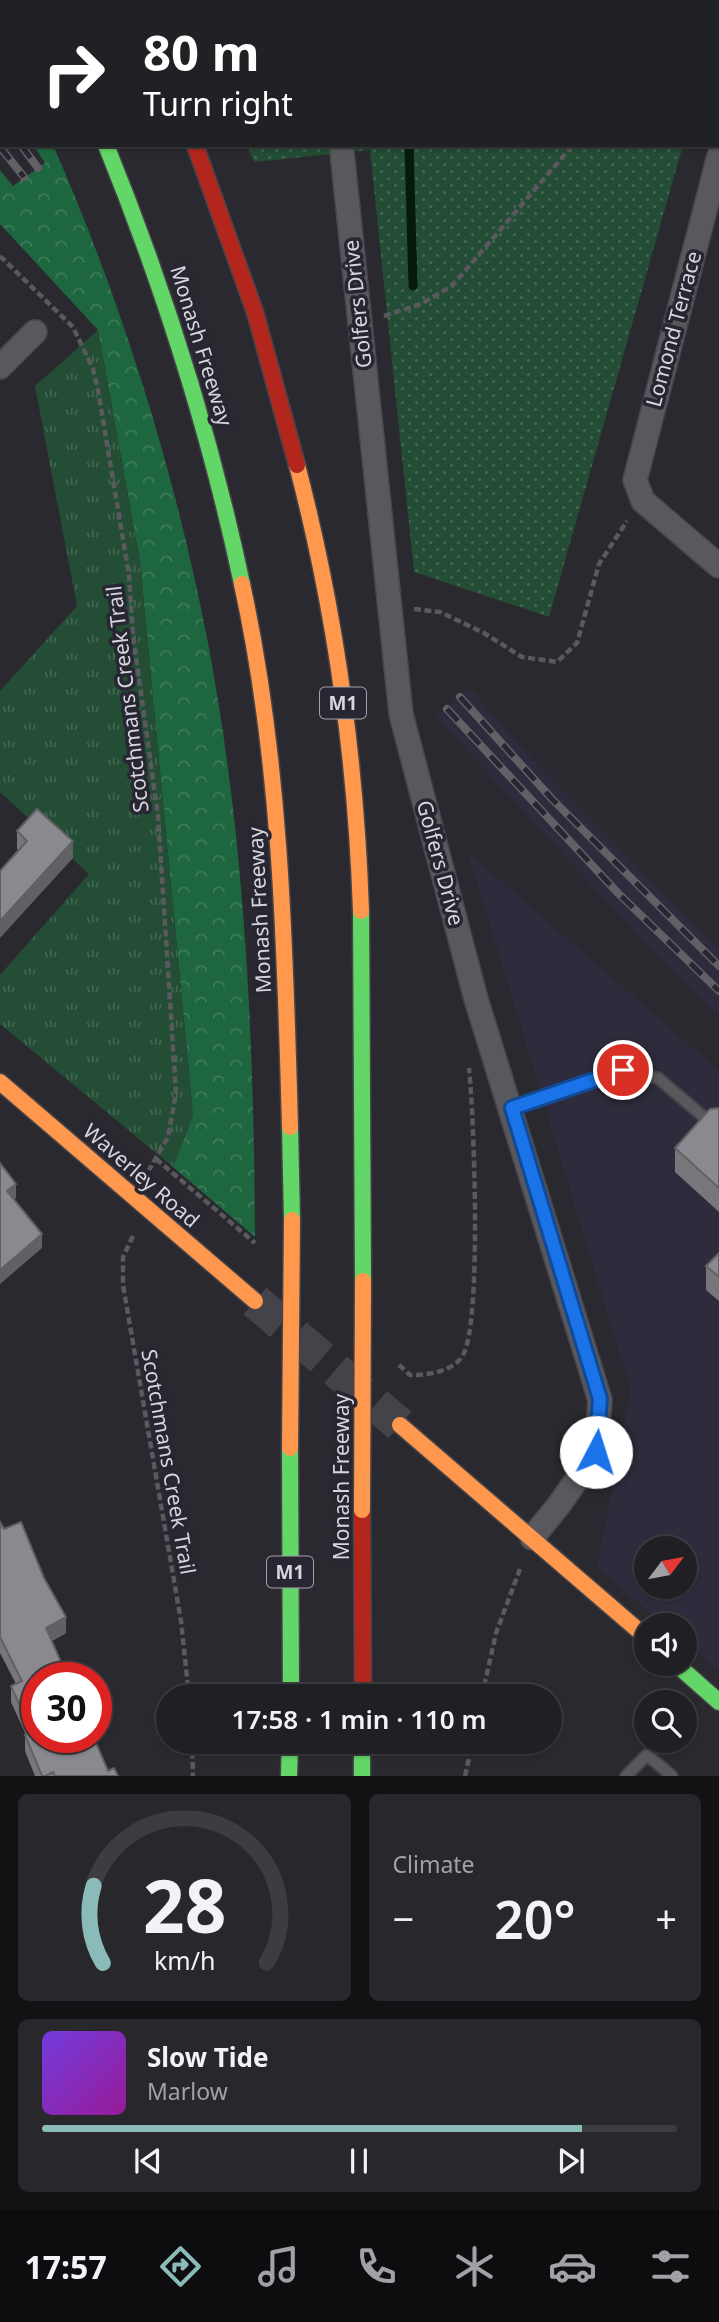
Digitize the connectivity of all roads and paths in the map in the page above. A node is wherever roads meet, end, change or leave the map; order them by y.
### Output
1 (107, 147) edge
2 (196, 147) edge
3 (571, 147) edge
4 (342, 152) dead end
5 (719, 156) edge
6 (0, 256) edge
7 (360, 324) junction
8 (35, 332) dead end
9 (0, 367) edge
10 (643, 501) junction
11 (719, 566) edge
12 (406, 608) dead end
13 (468, 1059) dead end
14 (0, 1082) edge
15 (512, 1108) junction
16 (715, 1127) edge
17 (156, 1159) junction
18 (149, 1170) dead end
19 (134, 1236) dead end
20 (255, 1243) dead end
21 (255, 1301) tunnel mouth
22 (399, 1365) dead end
23 (400, 1425) tunnel mouth
24 (532, 1538) junction
25 (634, 1627) edge
26 (690, 1676) edge
27 (189, 1684) edge
28 (290, 1684) edge
29 (363, 1684) edge
30 (485, 1684) edge
31 (719, 1702) edge
32 (192, 1754) edge
33 (290, 1754) edge
34 (362, 1754) edge
35 (469, 1754) edge
36 (193, 1776) edge
37 (289, 1776) edge
38 (362, 1776) edge
39 (465, 1776) edge
40 (626, 1776) edge
41 (672, 1776) edge

1 - 28 main road, Monash Freeway / M1, bridge
2 - 29 main road, Monash Freeway / M1, bridge
3 - 7 path
4 - 7 street, Golfers Drive
5 - 10 street, Lomond Terrace
6 - 17 path, Scotchmans Creek Trail
7 - 15 street, Golfers Drive
8 - 9 street
10 - 11 street
10 - 12 path
13 - 22 path
14 - 21 main road, Waverley Road
15 - 16 lane
15 - 24 street, Golfers Drive
17 - 18 path, Scotchmans Creek Trail
17 - 20 path
19 - 27 path, Scotchmans Creek Trail
23 - 24 main road
24 - 25 main road
24 - 30 path
26 - 31 main road
32 - 36 path
33 - 37 main road
34 - 38 main road
35 - 39 path
40 - 41 lane

